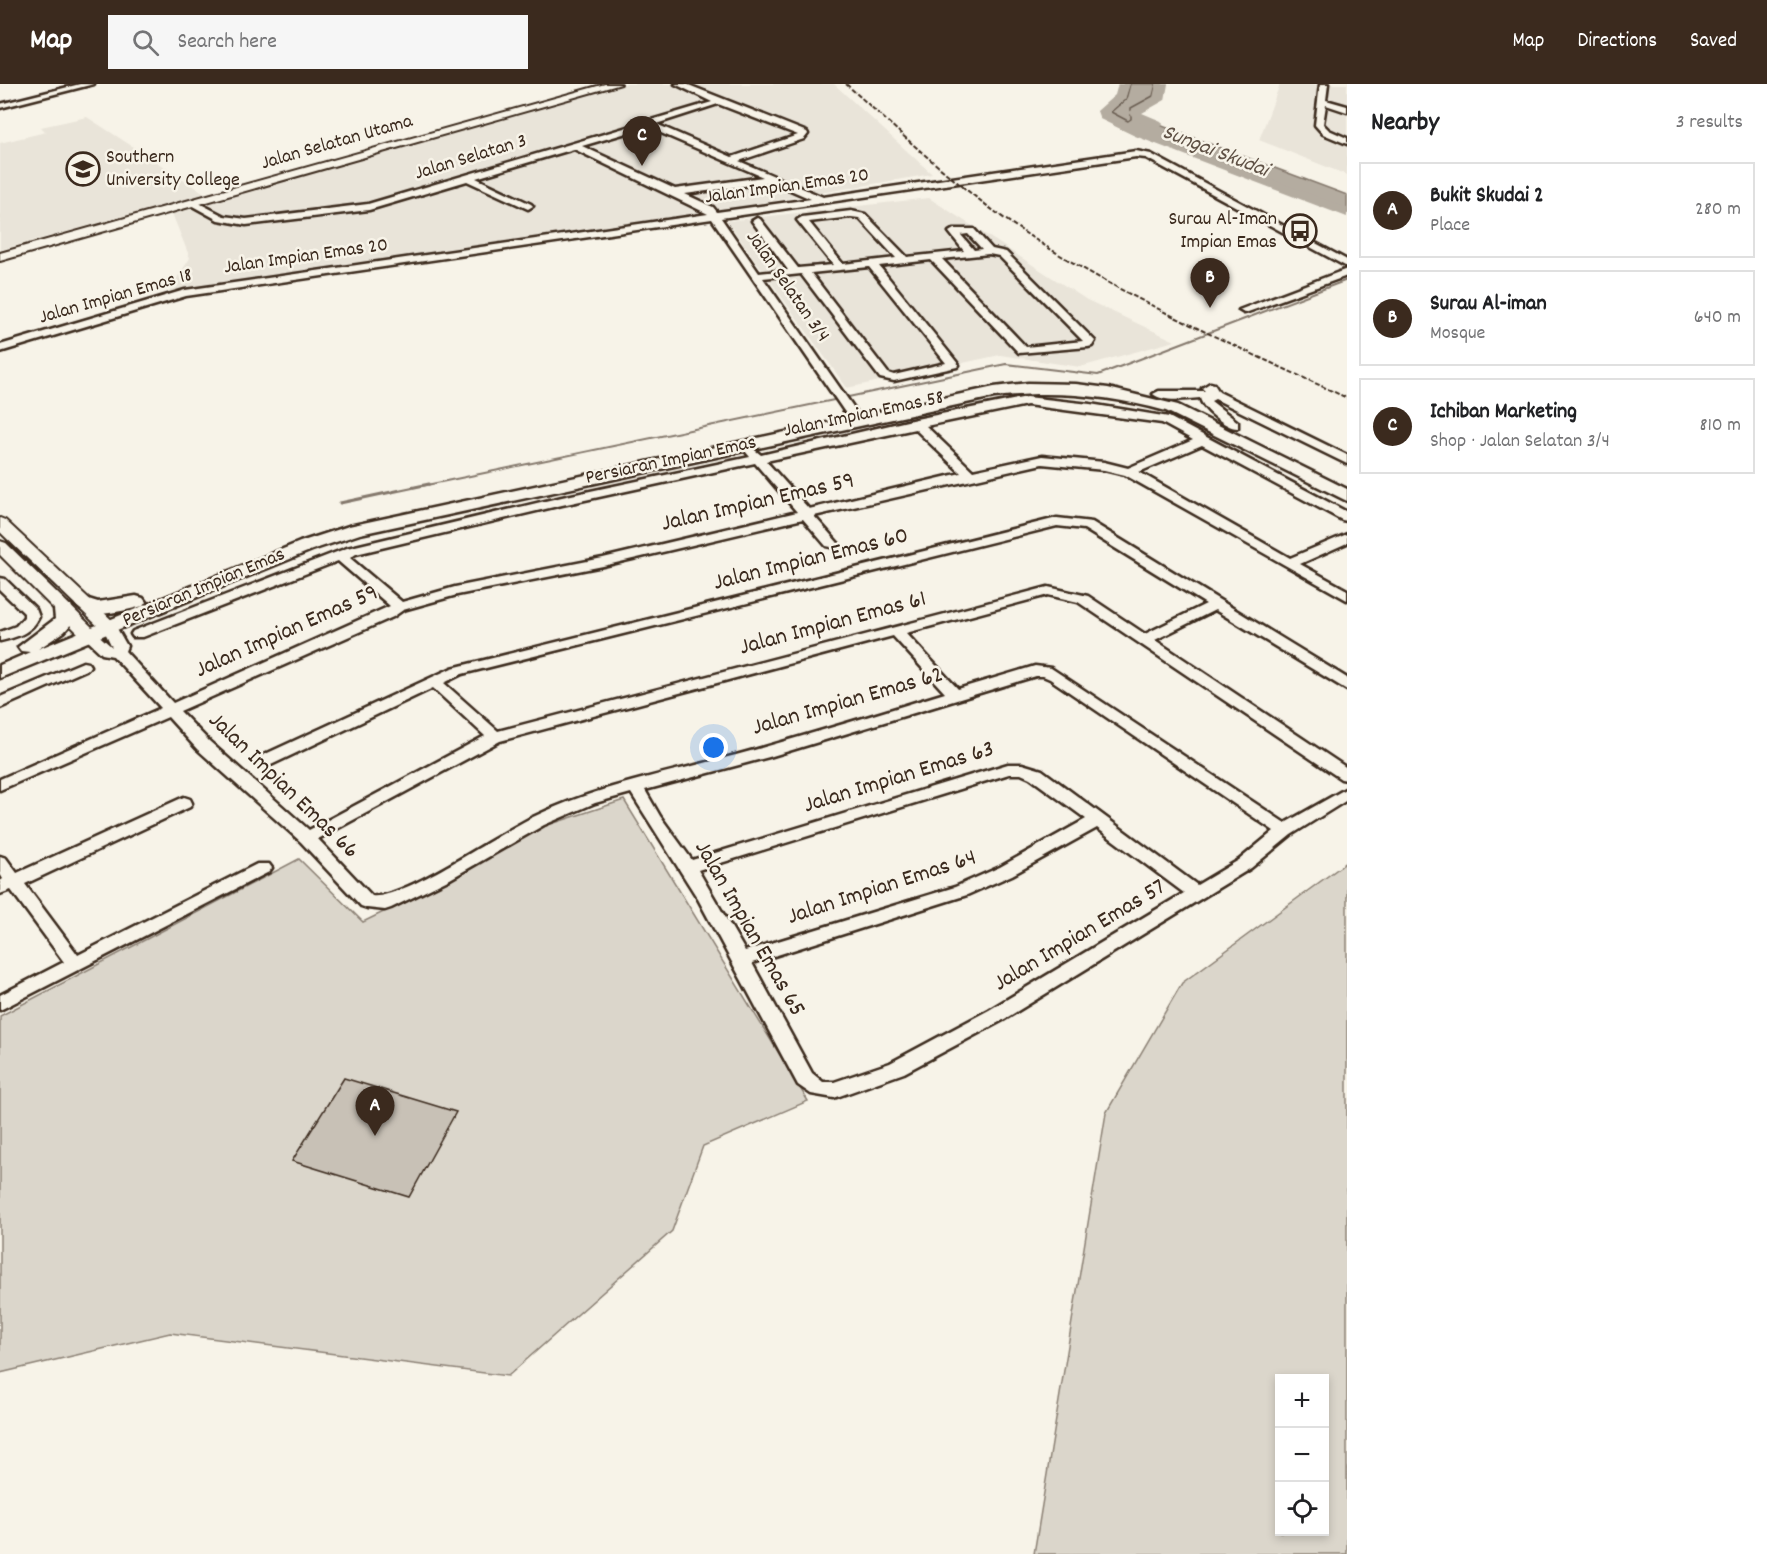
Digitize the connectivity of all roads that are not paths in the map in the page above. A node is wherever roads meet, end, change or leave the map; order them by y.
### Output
1 (90, 84) edge
2 (616, 84) edge
3 (679, 84) edge
4 (1324, 84) edge
5 (1323, 99) junction
6 (717, 101) junction
7 (0, 106) edge
8 (1347, 106) edge
9 (648, 124) junction
10 (1347, 141) edge
11 (575, 146) junction
12 (732, 160) junction
13 (469, 178) junction
14 (773, 179) junction
15 (675, 192) junction
16 (823, 200) junction
17 (192, 203) junction
18 (528, 206) dead end
19 (714, 216) junction
20 (757, 221) dead end
21 (989, 251) junction
22 (970, 253) junction
23 (0, 257) edge
24 (934, 257) junction
25 (904, 260) junction
26 (871, 263) junction
27 (1347, 264) edge
28 (840, 267) junction
29 (799, 271) junction
30 (1347, 272) edge
31 (756, 276) junction
32 (207, 290) joint
33 (1244, 310) dead end
34 (0, 349) edge
35 (1212, 390) junction
36 (1159, 394) junction
37 (846, 406) junction
38 (916, 423) junction
39 (1234, 425) junction
40 (1203, 440) junction
41 (751, 451) junction
42 (1347, 460) edge
43 (1130, 472) junction
44 (970, 475) junction
45 (1347, 482) edge
46 (1347, 496) edge
47 (807, 515) junction
48 (1347, 517) edge
49 (0, 522) edge
50 (1347, 538) edge
51 (831, 543) dead end
52 (0, 546) edge
53 (343, 555) junction
54 (1290, 563) junction
55 (0, 582) edge
56 (1347, 596) edge
57 (85, 604) junction
58 (1216, 604) junction
59 (145, 606) junction
60 (398, 607) junction
61 (64, 609) junction
62 (897, 631) junction
63 (138, 634) dead end
64 (103, 636) junction
65 (0, 637) edge
66 (1146, 639) junction
67 (34, 651) junction
68 (0, 658) edge
69 (83, 666) dead end
70 (0, 672) edge
71 (435, 682) junction
72 (1347, 685) edge
73 (956, 696) junction
74 (0, 703) edge
75 (170, 710) junction
76 (495, 736) junction
77 (266, 761) dead end
78 (1347, 775) edge
79 (0, 785) edge
80 (636, 787) junction
81 (1347, 793) edge
82 (184, 803) dead end
83 (1098, 820) junction
84 (1285, 831) junction
85 (306, 838) junction
86 (0, 862) edge
87 (689, 867) junction
88 (263, 868) dead end
89 (7, 885) edge
90 (1196, 893) junction
91 (367, 902) joint
92 (742, 959) junction
93 (75, 964) junction
94 (0, 1003) edge
95 (823, 1091) joint

1 - 7 street
2 - 17 street, Jalan Selatan Utama
3 - 6 street
4 - 5 street
5 - 8 street
5 - 10 street
6 - 9 street, Jalan Selatan 3
6 - 12 street
9 - 11 street, Jalan Selatan 3
9 - 12 street
11 - 13 street, Jalan Selatan 3
11 - 15 street, Jalan Selatan 3/4
12 - 14 street
13 - 17 street, Jalan Selatan 3
13 - 18 street
14 - 15 street
14 - 16 street
15 - 19 street, Jalan Selatan 3/4
16 - 19 street, Jalan Impian Emas 20
16 - 27 street, Jalan Impian Emas 20
17 - 23 street, Jalan Selatan Utama
19 - 31 street, Jalan Selatan 3/4
19 - 32 street, Jalan Impian Emas 20
20 - 29 street
21 - 22 street
21 - 22 street
21 - 24 street
22 - 24 street
24 - 25 street
25 - 26 street
25 - 28 street
26 - 28 street
26 - 29 street
28 - 29 street
29 - 31 street
30 - 33 street
31 - 37 street, Jalan Selatan 3/4
32 - 34 street, Jalan Impian Emas 18
35 - 36 street
35 - 39 street
35 - 42 street
36 - 37 main road, Persiaran Impian Emas
36 - 39 main road, Persiaran Impian Emas
37 - 41 main road, Persiaran Impian Emas
37 - 46 main road, Persiaran Impian Emas
37 - 59 main road, Persiaran Impian Emas
38 - 40 street, Jalan Impian Emas 58
38 - 41 street, Jalan Impian Emas 58
38 - 44 street
39 - 45 main road, Persiaran Impian Emas
40 - 43 street
40 - 48 street, Jalan Impian Emas 58
41 - 47 street
41 - 53 street, Jalan Impian Emas 58
41 - 59 main road, Persiaran Impian Emas
43 - 44 street, Jalan Impian Emas 59
43 - 54 street, Jalan Impian Emas 59
44 - 47 street, Jalan Impian Emas 59
47 - 51 street
47 - 60 street, Jalan Impian Emas 59
49 - 57 street
50 - 54 street
52 - 61 street
53 - 60 street
53 - 63 street, Jalan Impian Emas 58
54 - 56 street, Jalan Impian Emas 59
55 - 65 street
57 - 59 main road
57 - 64 street
58 - 66 street
58 - 71 street, Jalan Impian Emas 60
58 - 72 street, Jalan Impian Emas 60
59 - 64 main road, Persiaran Impian Emas
59 - 64 main road
60 - 75 street, Jalan Impian Emas 59
61 - 64 street
61 - 67 main road
62 - 66 street, Jalan Impian Emas 61
62 - 73 street
62 - 76 street, Jalan Impian Emas 61
64 - 67 main road, Persiaran Impian Emas
64 - 75 street, Jalan Impian Emas 66
66 - 78 street, Jalan Impian Emas 61
67 - 68 main road, Persiaran Impian Emas
67 - 70 main road, Persiaran Impian Emas
69 - 74 street
71 - 76 street
71 - 77 street, Jalan Impian Emas 60
73 - 80 street, Jalan Impian Emas 62
73 - 84 street, Jalan Impian Emas 62
75 - 79 street, Jalan Impian Emas 59
75 - 85 street, Jalan Impian Emas 66
76 - 85 street, Jalan Impian Emas 61
80 - 87 street, Jalan Impian Emas 65
80 - 91 street, Jalan Impian Emas 62
81 - 84 street, Jalan Impian Emas 57
82 - 89 street
83 - 87 street, Jalan Impian Emas 63
83 - 90 street, Jalan Impian Emas 63
83 - 92 street, Jalan Impian Emas 64
84 - 90 street, Jalan Impian Emas 57
85 - 91 street, Jalan Impian Emas 66
86 - 89 street
87 - 92 street, Jalan Impian Emas 65
88 - 93 street
89 - 93 street
90 - 95 street, Jalan Impian Emas 57
92 - 95 street, Jalan Impian Emas 65
93 - 94 street

